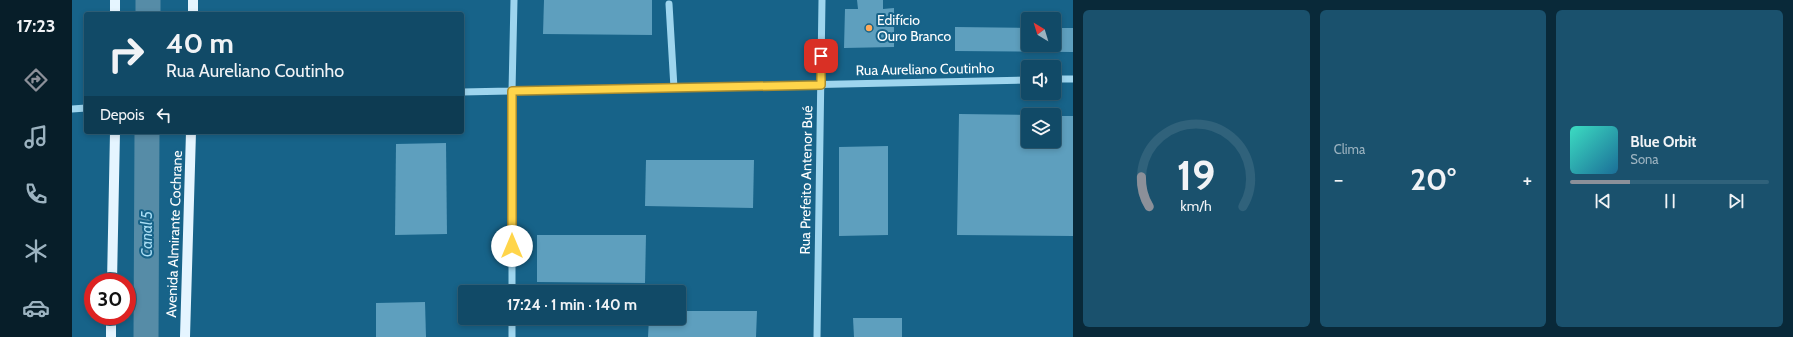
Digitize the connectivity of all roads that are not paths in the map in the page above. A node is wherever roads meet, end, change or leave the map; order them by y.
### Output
1 (115, 0) edge
2 (193, 0) edge
3 (514, 0) edge
4 (822, 0) edge
5 (669, 4) dead end
6 (115, 12) edge
7 (193, 12) edge
8 (1061, 79) edge
9 (1073, 79) edge
10 (1021, 80) edge
11 (821, 85) junction
12 (674, 88) junction
13 (512, 91) junction
14 (464, 92) edge
15 (84, 108) edge
16 (72, 109) edge
17 (115, 134) edge
18 (191, 134) edge
19 (112, 273) edge
20 (512, 285) edge
21 (111, 325) edge
22 (512, 325) edge
23 (111, 337) edge
24 (185, 337) edge
25 (512, 337) edge
26 (817, 337) edge

1 - 6 main road
2 - 7 main road
3 - 13 street
4 - 11 street, Rua Prefeito Antenor Bué
5 - 12 street
8 - 9 street
10 - 11 street, Rua Aureliano Coutinho
11 - 12 street, Rua Aureliano Coutinho
11 - 26 street, Rua Prefeito Antenor Bué
12 - 13 street, Rua Aureliano Coutinho
13 - 14 street, Rua Aureliano Coutinho
13 - 20 street
15 - 16 street
17 - 19 main road
18 - 24 main road, Avenida Almirante Cochrane
21 - 23 main road
22 - 25 street

